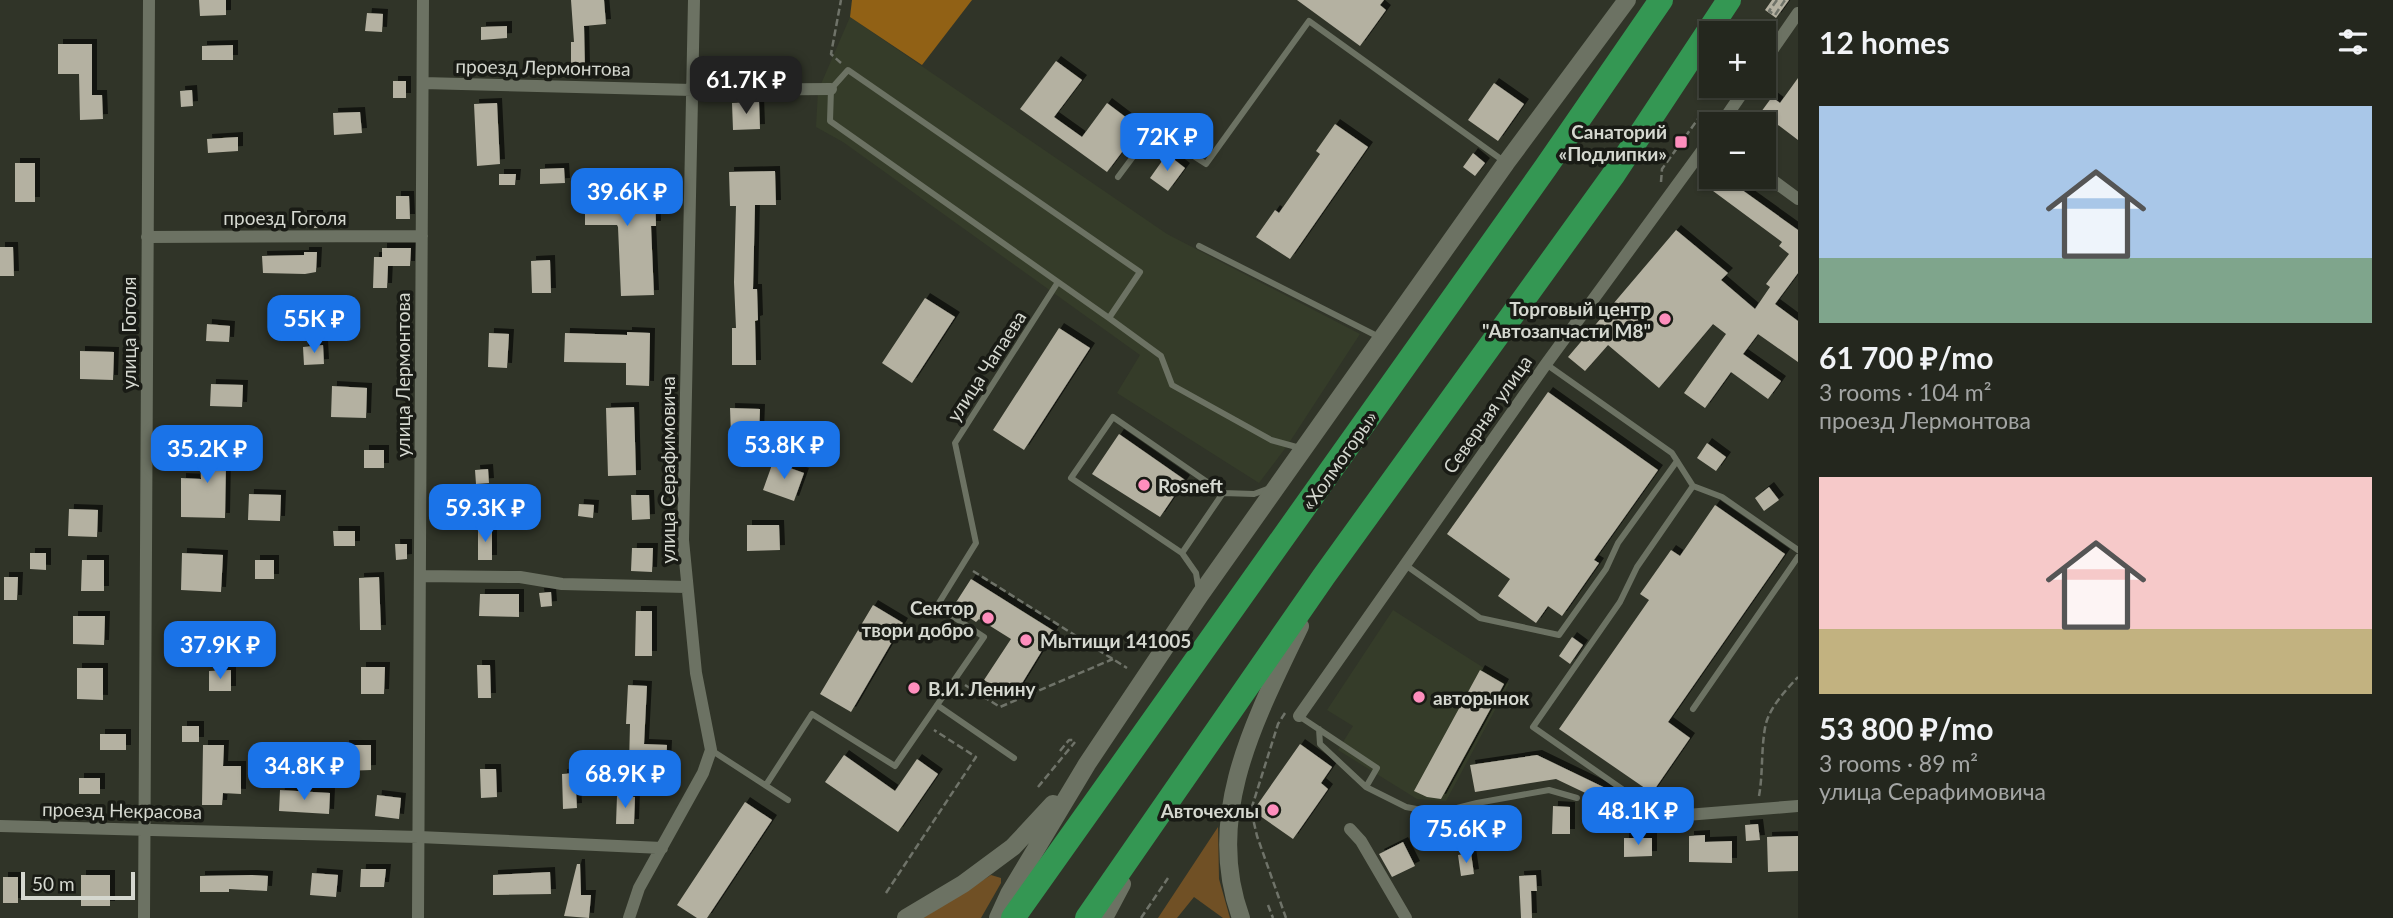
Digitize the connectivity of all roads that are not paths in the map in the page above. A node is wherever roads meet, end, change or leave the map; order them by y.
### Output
1 (149, 0) edge
2 (423, 0) edge
3 (694, 0) edge
4 (1627, 0) edge
5 (1661, 0) edge
6 (1729, 0) edge
7 (1798, 13) edge
8 (1776, 45) edge
9 (423, 83) junction
10 (831, 89) junction
11 (692, 90) junction
12 (1699, 155) edge
13 (1506, 163) junction
14 (1118, 177) dead end
15 (1776, 183) edge
16 (1798, 199) edge
17 (422, 236) junction
18 (148, 237) junction
19 (1199, 246) dead end
20 (1058, 282) junction
21 (1109, 318) junction
22 (1382, 340) junction
23 (1546, 364) junction
24 (1305, 449) junction
25 (1677, 461) junction
26 (1279, 485) junction
27 (1693, 486) junction
28 (1223, 492) junction
29 (1798, 550) edge
30 (1182, 553) junction
31 (1798, 557) edge
32 (1405, 564) junction
33 (420, 576) junction
34 (1324, 576) junction
35 (686, 587) junction
36 (1200, 595) junction
37 (937, 705) junction
38 (1693, 709) dead end
39 (1299, 716) joint
40 (1319, 729) junction
41 (711, 750) junction
42 (1014, 758) dead end
43 (1087, 764) junction
44 (766, 785) junction
45 (1366, 786) junction
46 (1622, 789) dead end
47 (1577, 798) road end
48 (788, 800) dead end
49 (1798, 806) edge
50 (1624, 820) road end
51 (0, 826) edge
52 (145, 829) junction
53 (1350, 829) dead end
54 (1149, 831) junction
55 (419, 837) junction
56 (662, 848) junction
57 (144, 918) edge
58 (418, 918) edge
59 (629, 918) edge
60 (906, 918) edge
61 (998, 918) edge
62 (1013, 918) edge
63 (1087, 918) edge
64 (1104, 918) edge
65 (1241, 918) edge
66 (1406, 918) edge

1 - 18 street, улица Гоголя
2 - 9 street, улица Лермонтова
3 - 11 street, улица Серафимовича
4 - 13 street
5 - 62 highway, «Холмогоры»
6 - 34 highway
7 - 8 street
9 - 11 street, проезд Лермонтова
9 - 17 street, улица Лермонтова
10 - 11 street, проезд Лермонтова
10 - 20 lane
10 - 21 lane
11 - 35 street, улица Серафимовича
12 - 23 street, Северная улица
13 - 14 lane
13 - 22 street
15 - 16 street
17 - 18 street, проезд Гоголя
17 - 33 street, улица Лермонтова
18 - 52 street, улица Гоголя
19 - 22 lane
20 - 21 lane
20 - 37 lane, улица Чапаева
21 - 24 lane
22 - 24 street
23 - 25 lane
23 - 32 street, Северная улица
24 - 26 street
25 - 27 lane
25 - 32 lane
26 - 28 lane
26 - 36 street
27 - 29 lane
27 - 46 lane
28 - 30 lane
28 - 30 lane
30 - 36 lane
31 - 38 lane
32 - 39 street, Северная улица
33 - 35 street
33 - 55 street, улица Лермонтова
34 - 54 highway
34 - 65 street
35 - 41 street, улица Серафимовича
36 - 43 street
37 - 42 lane
37 - 44 lane, улица Чапаева
39 - 40 lane
40 - 45 lane
40 - 45 lane
41 - 44 lane
41 - 56 street
43 - 60 street
43 - 61 street
44 - 48 lane
45 - 47 lane
49 - 50 street
51 - 52 street, проезд Некрасова
52 - 55 street, проезд Некрасова
52 - 57 street, улица Гоголя
53 - 66 street
54 - 63 highway
54 - 64 street
55 - 56 street, проезд Некрасова
55 - 58 street, улица Лермонтова
56 - 59 street

